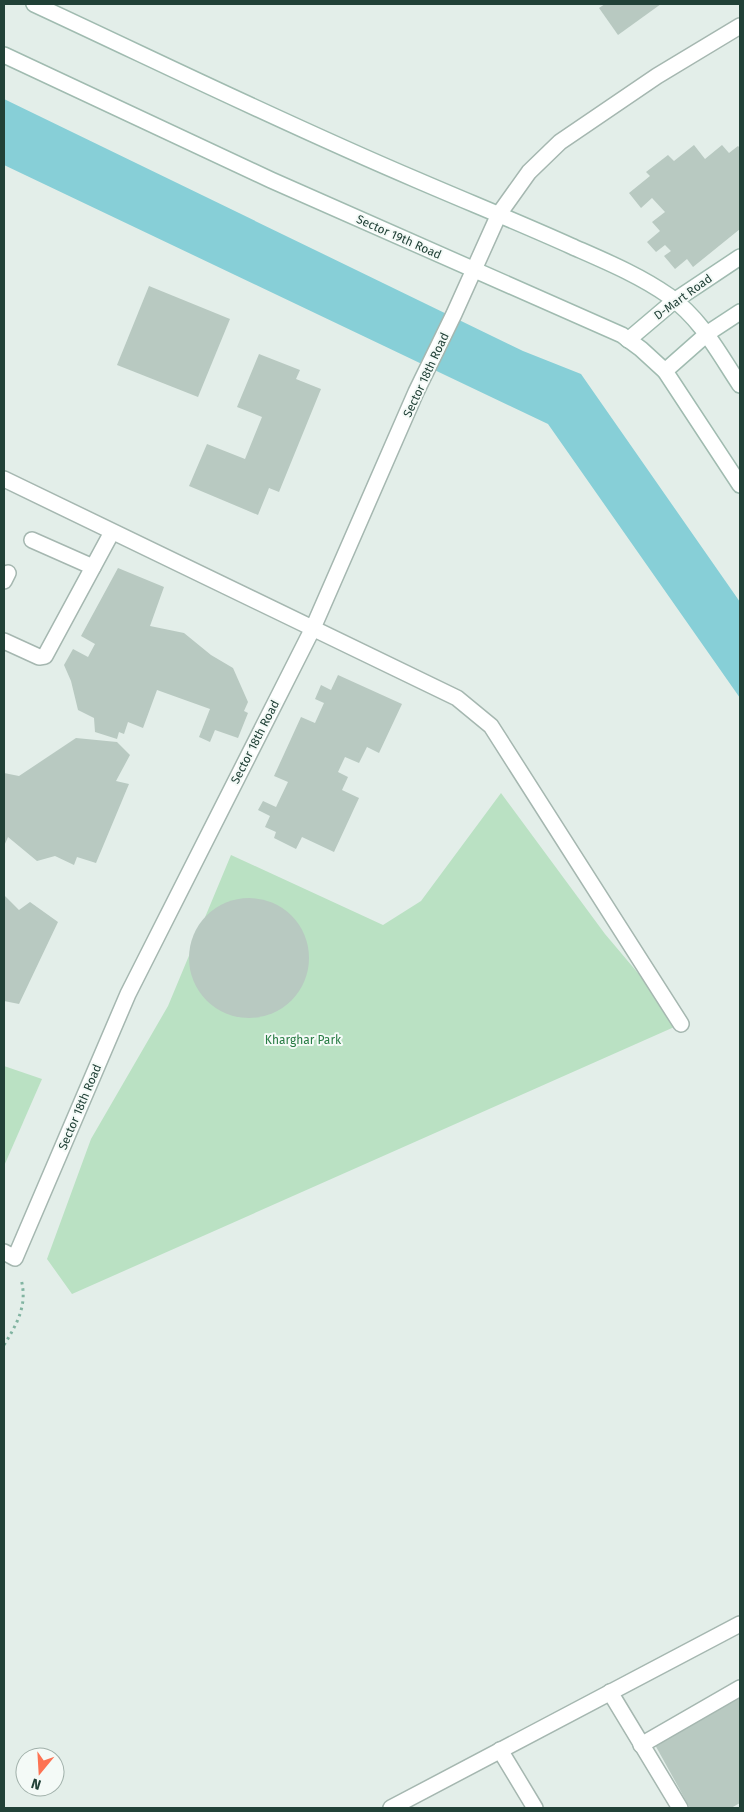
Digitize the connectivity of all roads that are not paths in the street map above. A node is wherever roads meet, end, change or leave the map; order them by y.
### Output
1 (34, 4) edge
2 (740, 26) edge
3 (4, 55) edge
4 (499, 214) junction
5 (740, 257) edge
6 (473, 269) junction
7 (674, 301) junction
8 (740, 312) edge
9 (708, 333) junction
10 (628, 340) junction
11 (665, 371) junction
12 (740, 385) edge
13 (4, 479) edge
14 (740, 484) edge
15 (112, 532) junction
16 (32, 540) dead end
17 (93, 567) junction
18 (313, 628) junction
19 (4, 641) edge
20 (681, 1024) dead end
21 (10, 1255) edge
22 (738, 1630) edge
23 (740, 1688) edge
24 (610, 1692) junction
25 (641, 1744) junction
26 (500, 1750) junction
27 (391, 1808) edge
28 (535, 1808) edge
29 (680, 1808) edge

1 - 4 street
2 - 4 street, Sector 18th Road
3 - 6 street, Sector 19th Road
4 - 6 street, Sector 18th Road
4 - 7 street
5 - 7 street, D-Mart Road
6 - 10 street, Sector 19th Road
6 - 18 street, Sector 18th Road
7 - 9 street
7 - 10 street, D-Mart Road
8 - 9 street
9 - 11 street
9 - 12 street
10 - 11 street, Sector 19th Road
11 - 14 street, Sector 19th Road
13 - 15 street
15 - 17 street
15 - 18 street
16 - 17 street
17 - 19 street
18 - 20 street
18 - 21 street, Sector 18th Road
22 - 24 street
23 - 25 street
24 - 25 street
24 - 26 street
25 - 29 street
26 - 27 street
26 - 28 street

